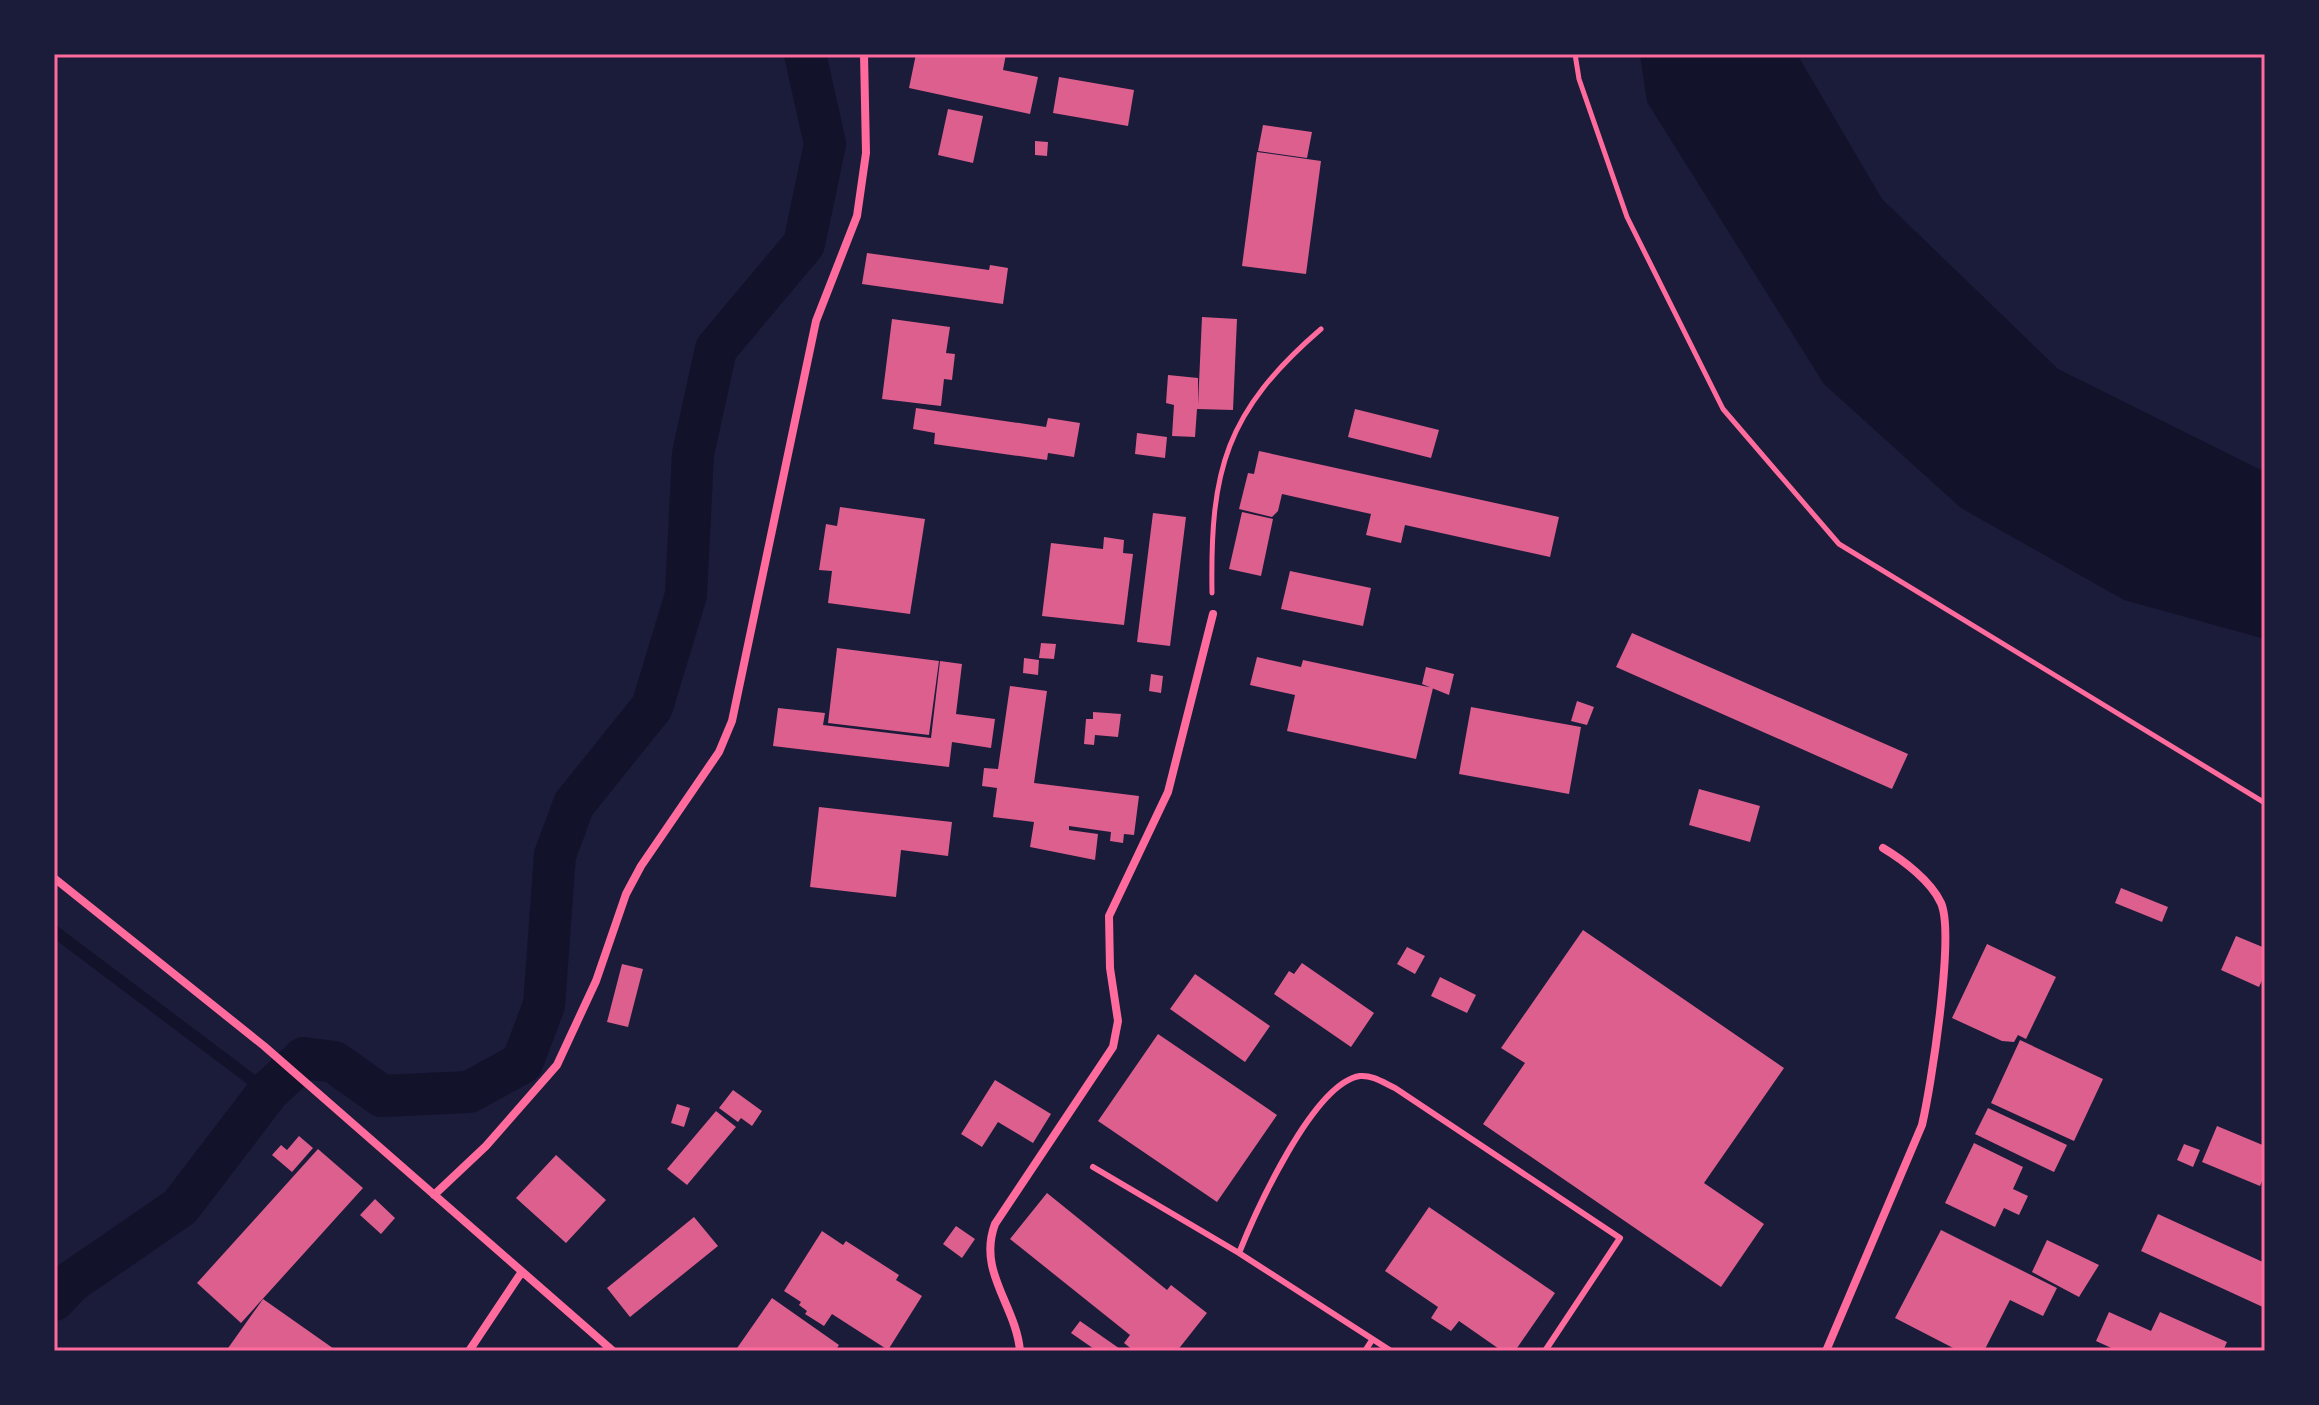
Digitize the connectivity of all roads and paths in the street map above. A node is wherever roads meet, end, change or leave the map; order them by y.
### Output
1 (864, 54) edge
2 (1575, 54) edge
3 (1321, 329) dead end
4 (1213, 614) joint
5 (2265, 803) edge
6 (1883, 848) dead end
7 (54, 878) edge
8 (1093, 1167) dead end
9 (434, 1195) junction
10 (1239, 1253) junction
11 (521, 1273) junction
12 (1372, 1340) junction
13 (469, 1351) edge
14 (613, 1351) edge
15 (1020, 1351) edge
16 (1365, 1351) edge
17 (1391, 1351) edge
18 (1545, 1351) edge
19 (1826, 1351) edge

1 - 9 street
2 - 5 path
3 - 4 path
4 - 15 street
6 - 19 street
7 - 9 street
8 - 10 lane
9 - 11 street
10 - 12 lane
10 - 18 lane
11 - 13 street
11 - 14 street
12 - 16 lane
12 - 17 lane

